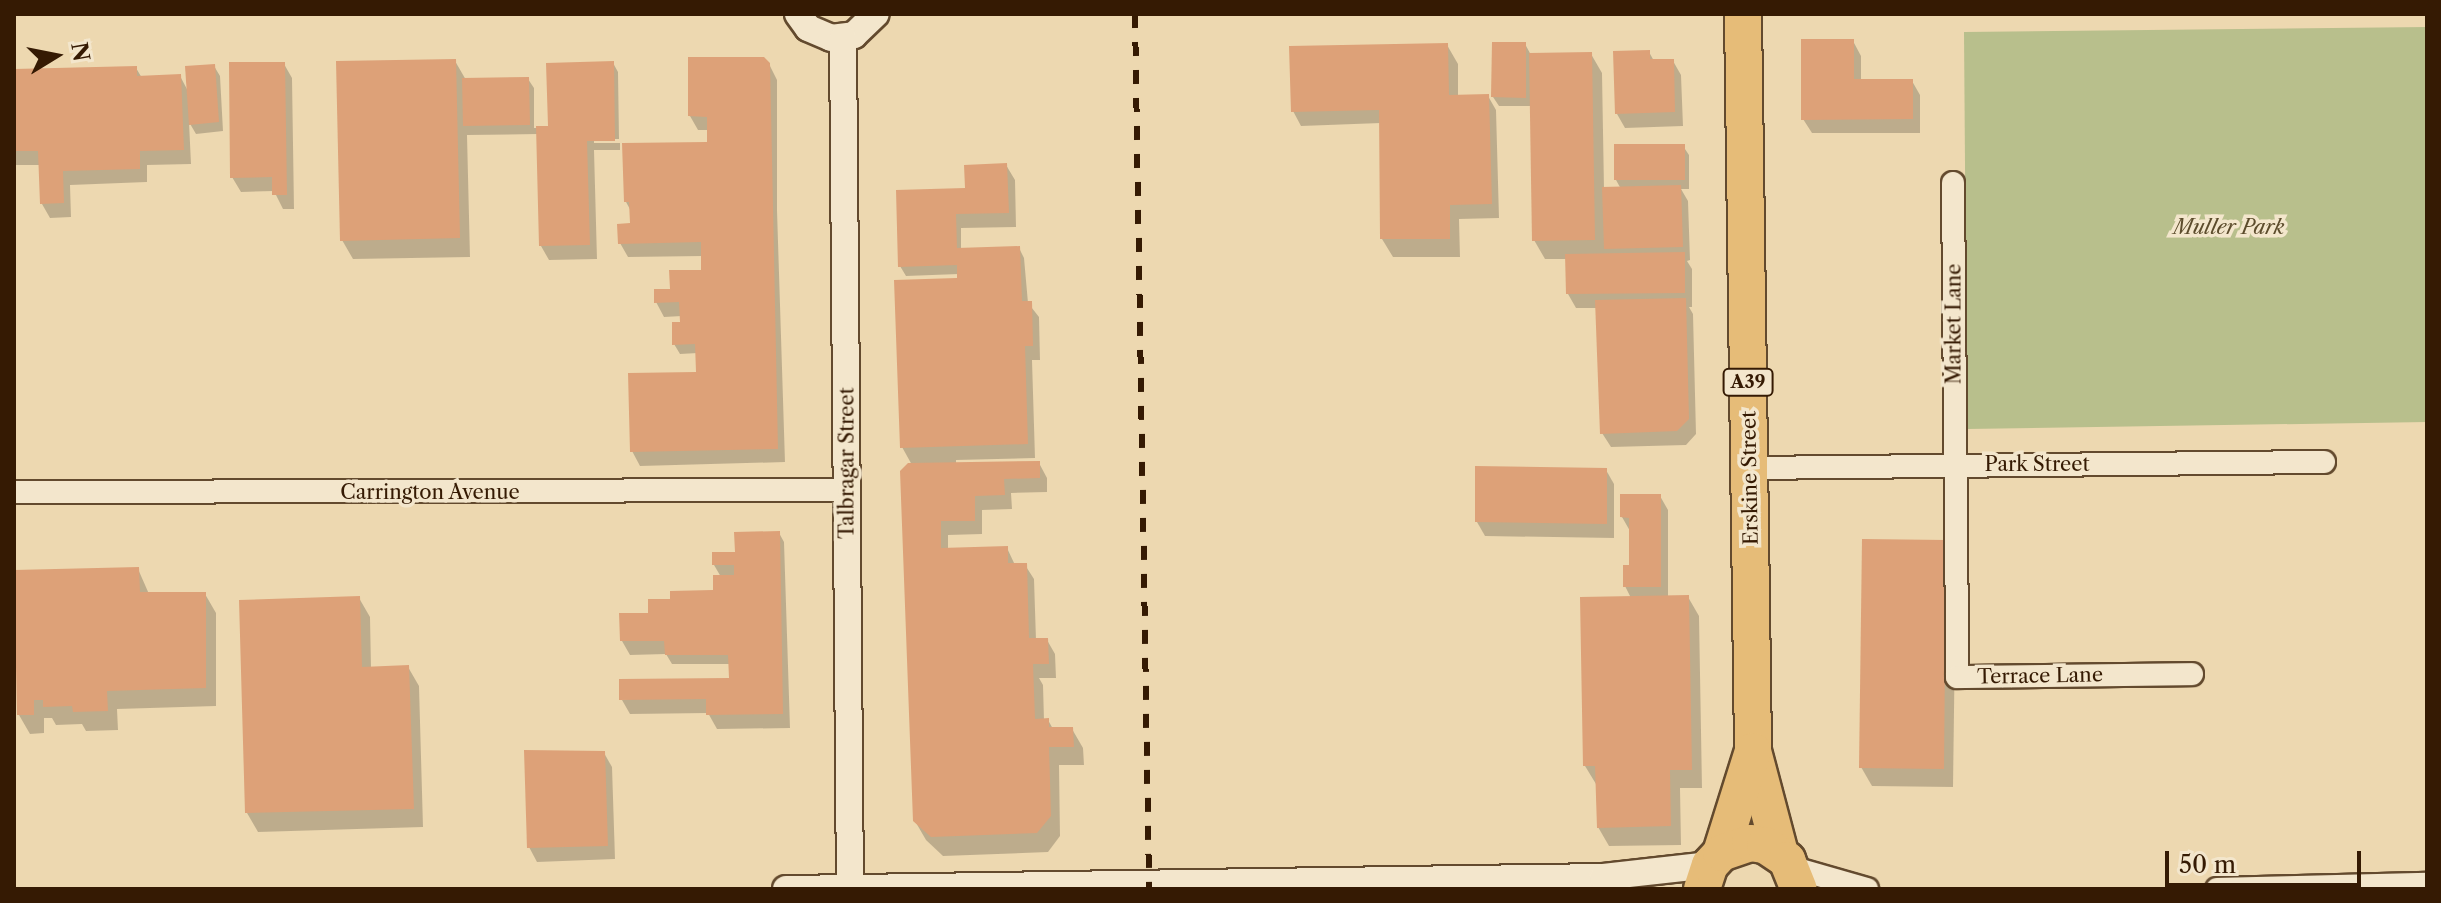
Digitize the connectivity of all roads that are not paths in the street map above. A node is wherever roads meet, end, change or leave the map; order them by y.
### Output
1 (798, 14) edge
2 (876, 14) edge
3 (1743, 14) edge
4 (843, 38) junction
5 (1953, 183) dead end
6 (2324, 462) dead end
7 (1955, 465) junction
8 (1749, 468) junction
9 (847, 490) junction
10 (14, 492) edge
11 (2192, 674) dead end
12 (1753, 751) junction
13 (1711, 869) edge
14 (1791, 870) edge
15 (2427, 884) edge
16 (850, 888) edge
17 (786, 889) edge
18 (1867, 889) edge
19 (2217, 889) edge

1 - 4 street
2 - 4 street
3 - 8 highway, Erskine Street / A39
4 - 9 street, Talbragar Street
5 - 7 street, Market Lane
6 - 7 street, Park Street
7 - 8 street, Park Street
7 - 11 street, Terrace Lane
8 - 12 highway, Erskine Street / A39
9 - 10 street, Carrington Avenue
9 - 16 street, Talbragar Street
12 - 13 highway, Erskine Street / A39
12 - 14 highway, Erskine Street / A39
13 - 14 highway
13 - 16 street
14 - 18 street
15 - 19 street
16 - 17 street

